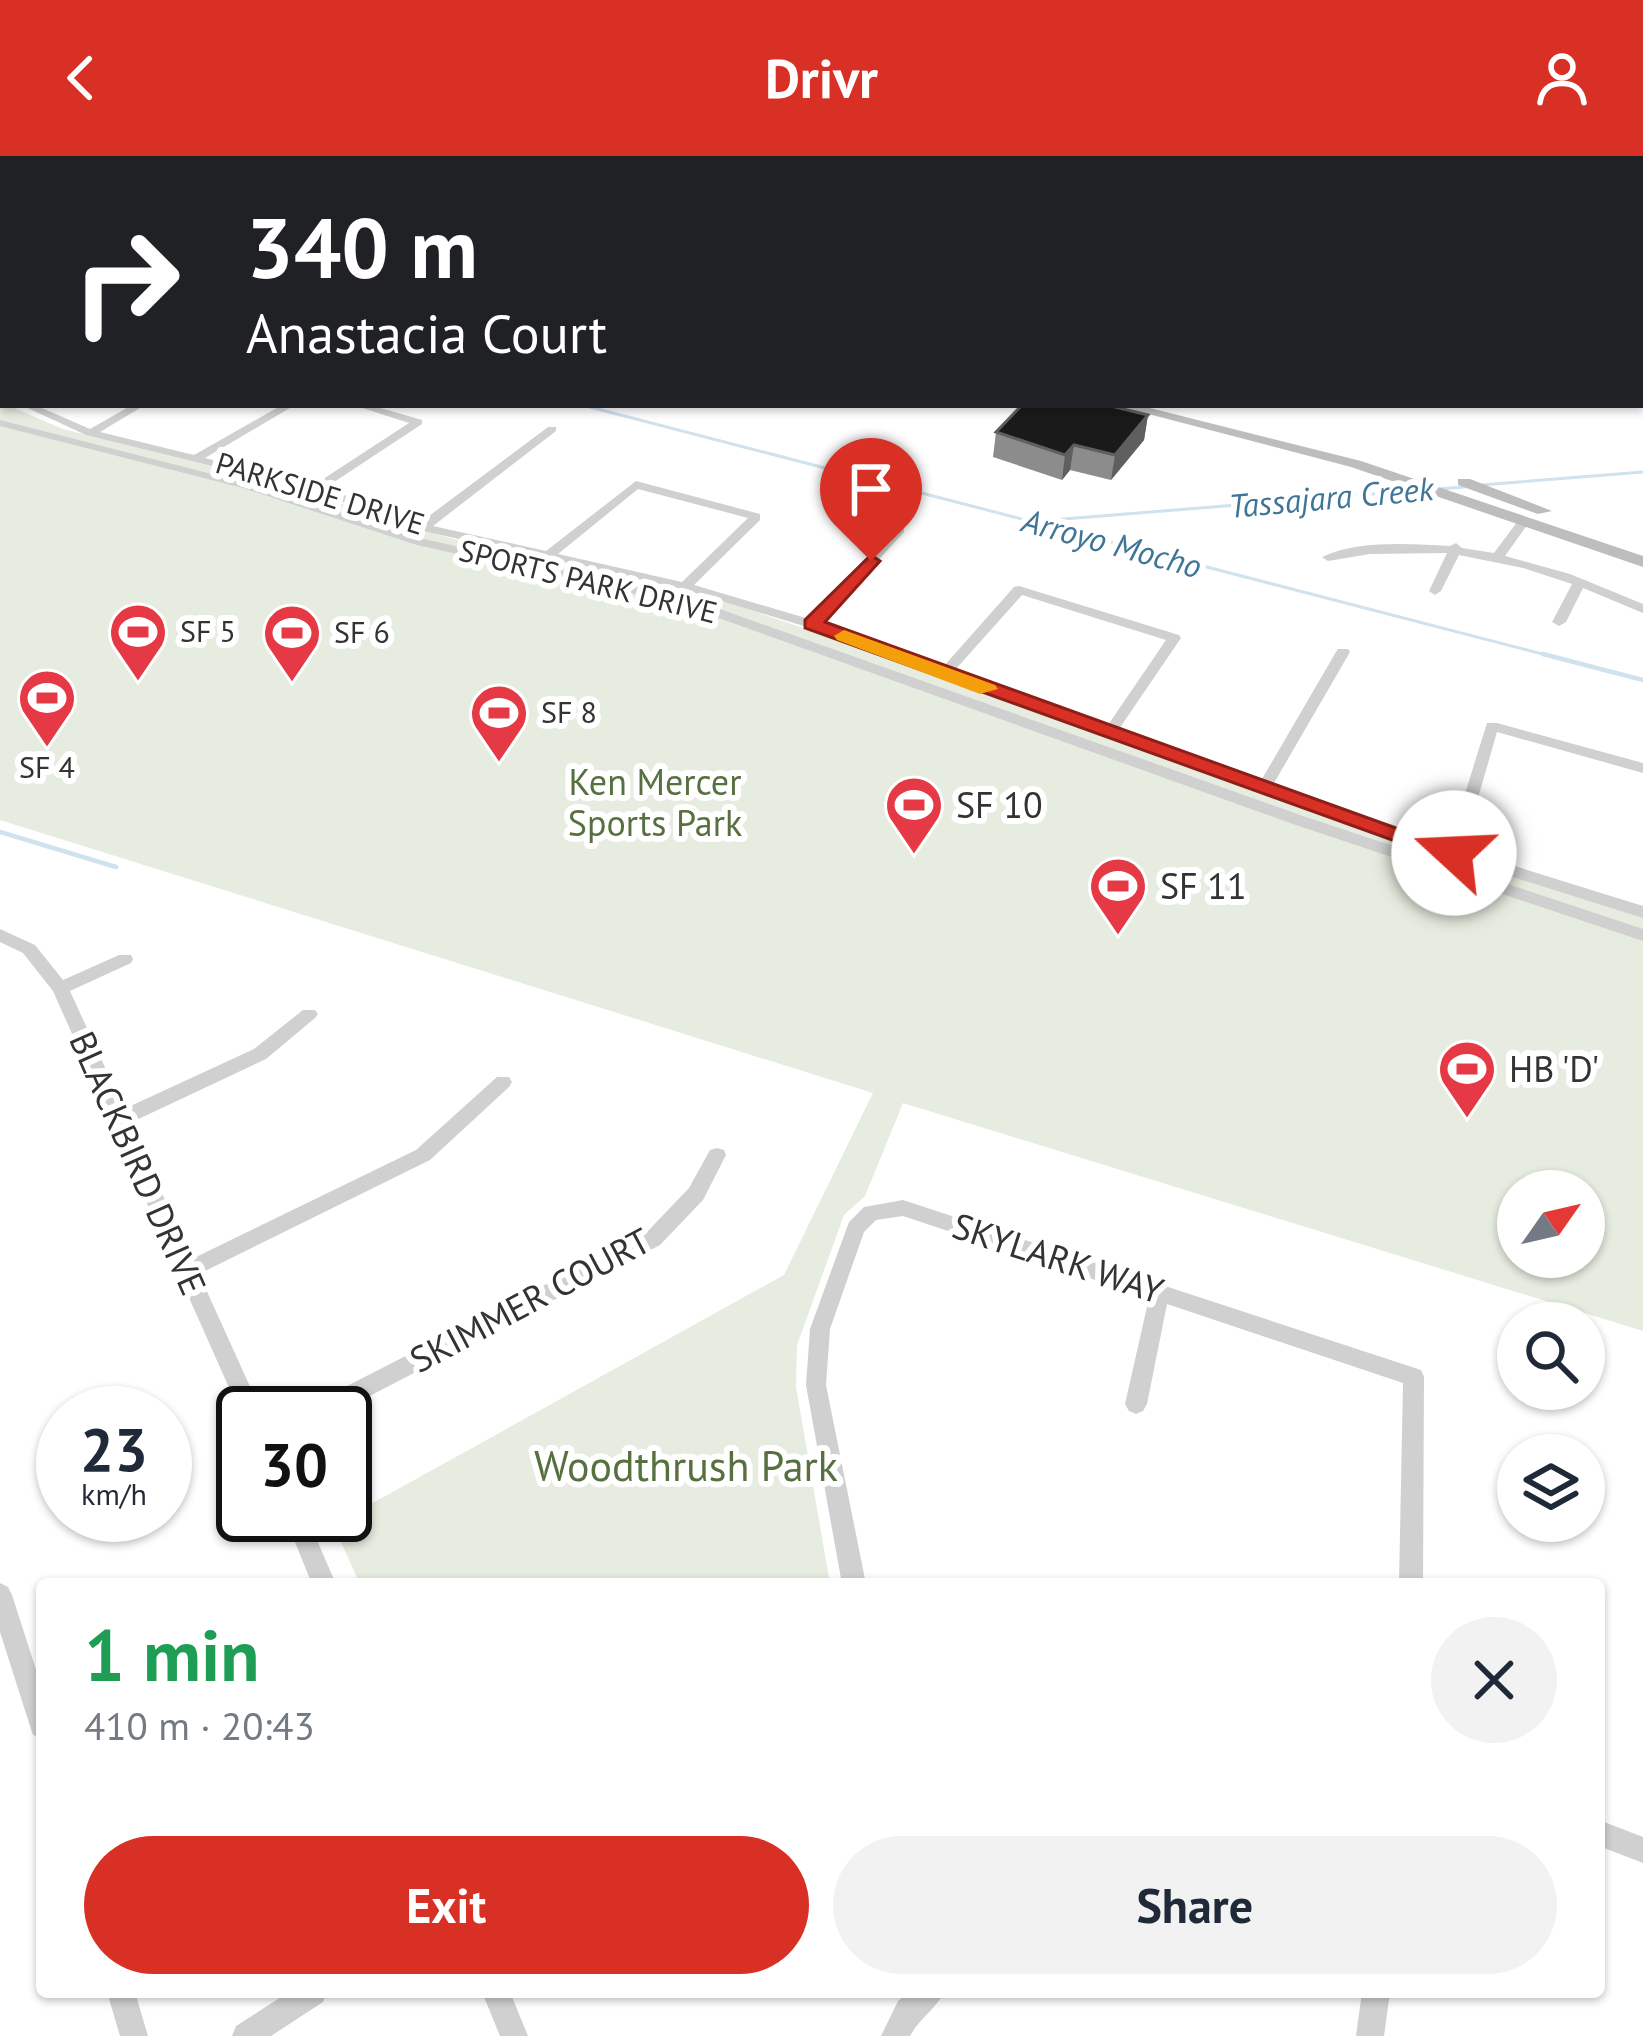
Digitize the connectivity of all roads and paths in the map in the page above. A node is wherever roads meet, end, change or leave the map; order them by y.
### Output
1 (33, 408) edge
2 (135, 408) edge
3 (285, 408) edge
4 (369, 408) edge
5 (1132, 408) edge
6 (1197, 408) edge
7 (0, 423) edge
8 (552, 429) dead end
9 (90, 433) junction
10 (199, 458) junction
11 (316, 489) junction
12 (1468, 492) junction
13 (1524, 521) junction
14 (423, 527) junction
15 (900, 529) dead end
16 (1643, 545) edge
17 (1456, 547) junction
18 (550, 554) junction
19 (1328, 556) dead end
20 (1498, 556) junction
21 (1643, 562) edge
22 (1579, 584) junction
23 (685, 586) junction
24 (1435, 591) dead end
25 (1643, 610) edge
26 (1559, 622) dead end
27 (812, 624) junction
28 (1343, 652) dead end
29 (944, 674) junction
30 (1110, 731) junction
31 (1643, 768) edge
32 (1265, 786) junction
33 (1454, 853) junction
34 (1643, 912) edge
35 (0, 935) edge
36 (1643, 935) edge
37 (125, 959) dead end
38 (60, 988) junction
39 (310, 1015) dead end
40 (503, 1082) dead end
41 (116, 1121) junction
42 (717, 1155) dead end
43 (185, 1270) junction
44 (1160, 1292) junction
45 (238, 1386) edge
46 (368, 1386) edge
47 (1136, 1404) dead end
48 (306, 1542) edge
49 (321, 1578) edge
50 (853, 1578) edge
51 (1411, 1578) edge
52 (0, 1595) edge
53 (36, 1707) edge
54 (1605, 1835) edge
55 (1643, 1850) edge
56 (123, 1998) edge
57 (304, 1998) edge
58 (498, 1998) edge
59 (923, 1998) edge
60 (1375, 1998) edge
61 (134, 2036) edge
62 (246, 2036) edge
63 (514, 2036) edge
64 (895, 2036) edge
65 (1370, 2036) edge

1 - 9 street, PARKSIDE DRIVE
2 - 9 street
3 - 10 street
4 - 11 street
5 - 12 main road
6 - 12 main road
7 - 36 street, SPORTS PARK DRIVE
8 - 14 street
9 - 10 street, PARKSIDE DRIVE
10 - 11 street, PARKSIDE DRIVE
11 - 14 street, PARKSIDE DRIVE
12 - 13 main road
12 - 16 main road
13 - 20 street
13 - 21 main road
14 - 18 street, PARKSIDE DRIVE
15 - 27 street
17 - 19 street
17 - 20 street
17 - 24 street
18 - 23 street, PARKSIDE DRIVE
18 - 23 street
20 - 22 street
22 - 25 street
22 - 26 street
23 - 27 street, PARKSIDE DRIVE
27 - 29 street, PARKSIDE DRIVE
28 - 32 street
29 - 30 street, PARKSIDE DRIVE
29 - 30 street
30 - 32 street, PARKSIDE DRIVE
31 - 33 street
32 - 33 street, PARKSIDE DRIVE
33 - 34 street, PARKSIDE DRIVE
35 - 38 street, BLACKBIRD DRIVE
37 - 38 street
38 - 41 street, BLACKBIRD DRIVE
39 - 41 street
40 - 43 street
41 - 43 street, BLACKBIRD DRIVE
42 - 46 street, SKIMMER COURT
43 - 45 street, BLACKBIRD DRIVE
44 - 47 street
44 - 50 street, SKYLARK WAY
44 - 51 street, SKYLARK WAY
48 - 49 street
52 - 53 street
54 - 55 street
56 - 61 street
57 - 62 street
58 - 63 street
59 - 64 street
60 - 65 street

